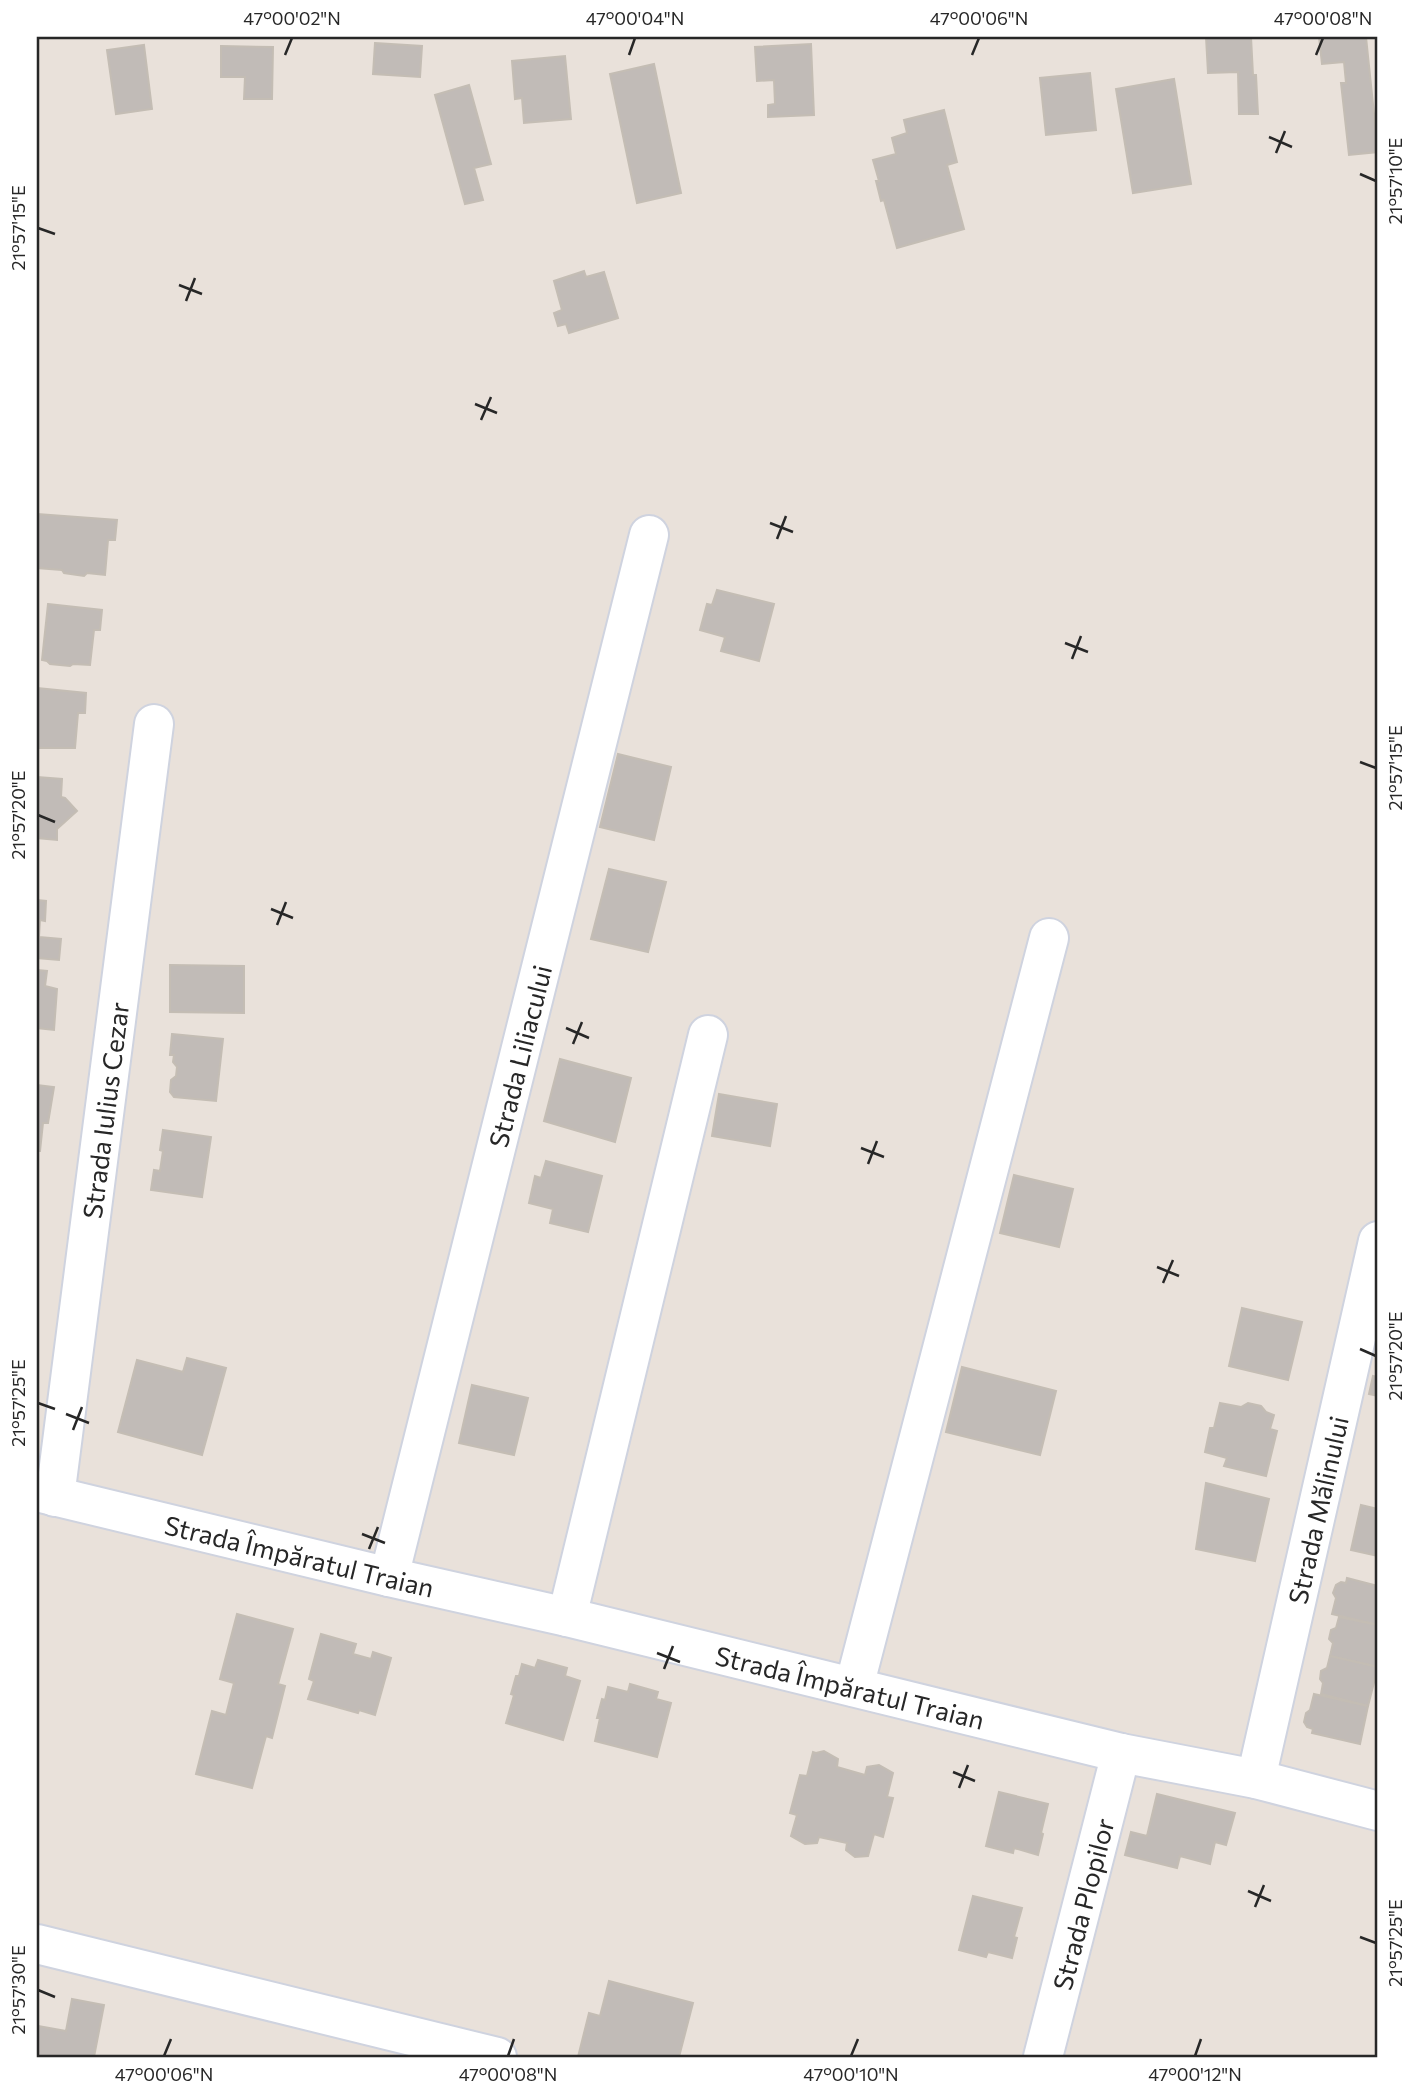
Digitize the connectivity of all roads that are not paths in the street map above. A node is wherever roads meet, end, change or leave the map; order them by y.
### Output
1 (649, 535) dead end
2 (154, 724) dead end
3 (1049, 938) dead end
4 (708, 1035) dead end
5 (1378, 1241) edge
6 (46, 1495) edge
7 (389, 1577) junction
8 (567, 1617) junction
9 (854, 1687) junction
10 (1121, 1753) junction
11 (1256, 1779) junction
12 (1378, 1811) edge
13 (37, 1944) edge
14 (497, 2057) edge
15 (1043, 2057) edge

1 - 7 street, Strada Liliacului
2 - 6 street, Strada Iulius Cezar
3 - 9 street
4 - 8 street
5 - 11 street, Strada Mălinului
6 - 7 street, Strada Împăratul Traian
7 - 8 street, Strada Împăratul Traian
8 - 9 street, Strada Împăratul Traian
9 - 10 street, Strada Împăratul Traian
10 - 11 street, Strada Împăratul Traian
10 - 15 street, Strada Plopilor
11 - 12 street, Strada Împăratul Traian
13 - 14 street

